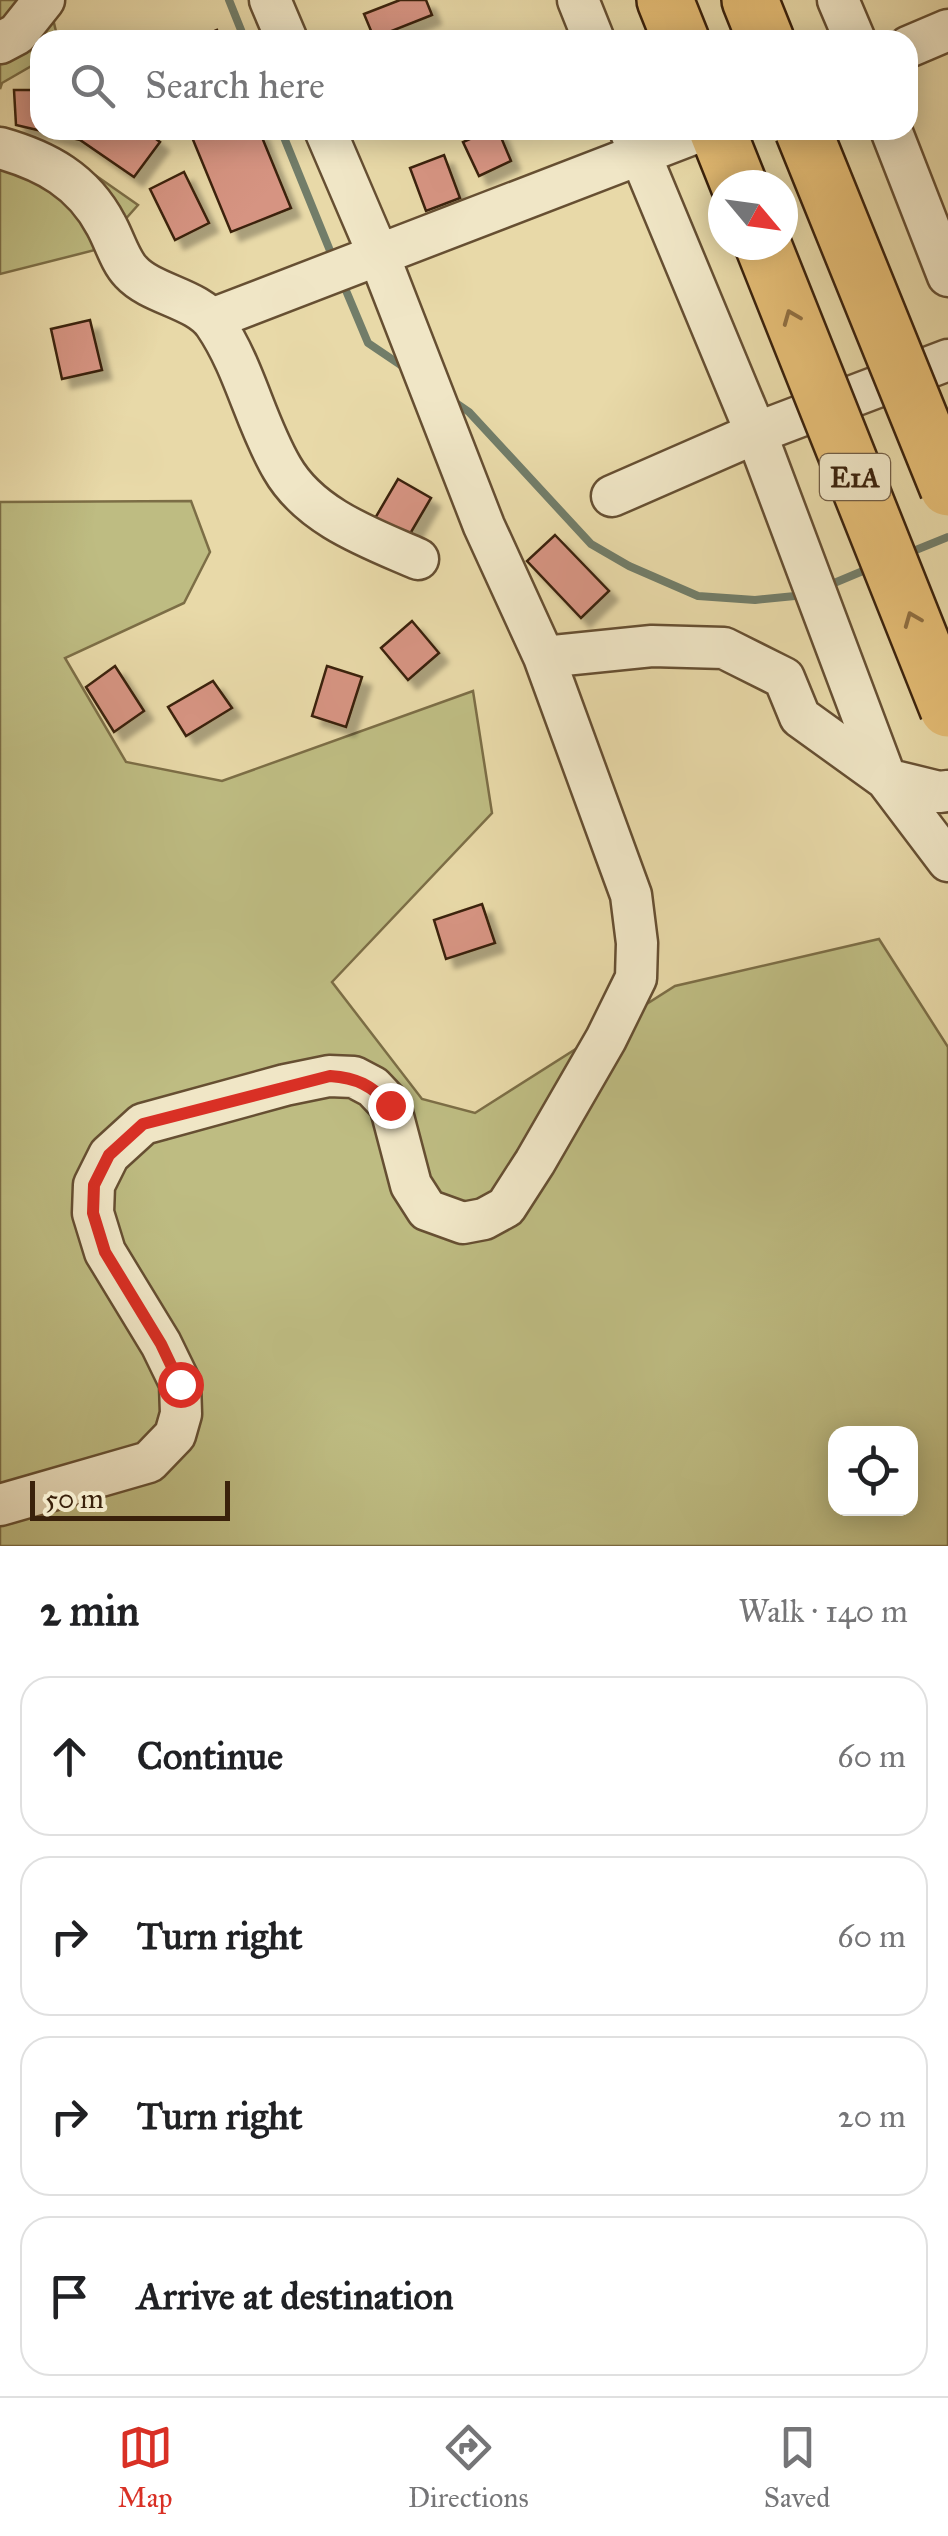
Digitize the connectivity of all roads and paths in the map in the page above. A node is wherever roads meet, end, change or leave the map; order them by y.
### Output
1 (44, 0) edge
2 (270, 0) edge
3 (578, 0) edge
4 (665, 0) edge
5 (750, 0) edge
6 (838, 0) edge
7 (282, 30) edge
8 (590, 30) edge
9 (677, 30) edge
10 (762, 30) edge
11 (851, 30) edge
12 (948, 30) edge
13 (0, 42) edge
14 (918, 42) edge
15 (329, 140) edge
16 (721, 140) edge
17 (807, 140) edge
18 (895, 140) edge
19 (635, 143) edge
20 (0, 148) edge
21 (733, 170) edge
22 (379, 256) junction
23 (768, 260) edge
24 (948, 276) edge
25 (212, 319) junction
26 (948, 360) edge
27 (756, 434) junction
28 (948, 488) edge
29 (612, 496) dead end
30 (418, 559) dead end
31 (544, 657) junction
32 (948, 710) edge
33 (886, 779) junction
34 (948, 791) edge
35 (948, 861) edge
36 (0, 1505) edge

1 - 13 street
2 - 7 street
3 - 8 street
4 - 9 highway
5 - 10 highway
6 - 11 street
12 - 14 street
15 - 22 street
16 - 21 highway
17 - 28 highway, E1A, bridge
18 - 24 street
19 - 22 street
19 - 27 street
20 - 25 street
22 - 25 street
22 - 31 street
32 -> 23 highway, E1A, bridge
25 - 30 street
26 - 27 street
27 - 29 street
27 - 33 street
31 - 33 street
31 - 36 street
33 - 34 street
33 - 35 street

